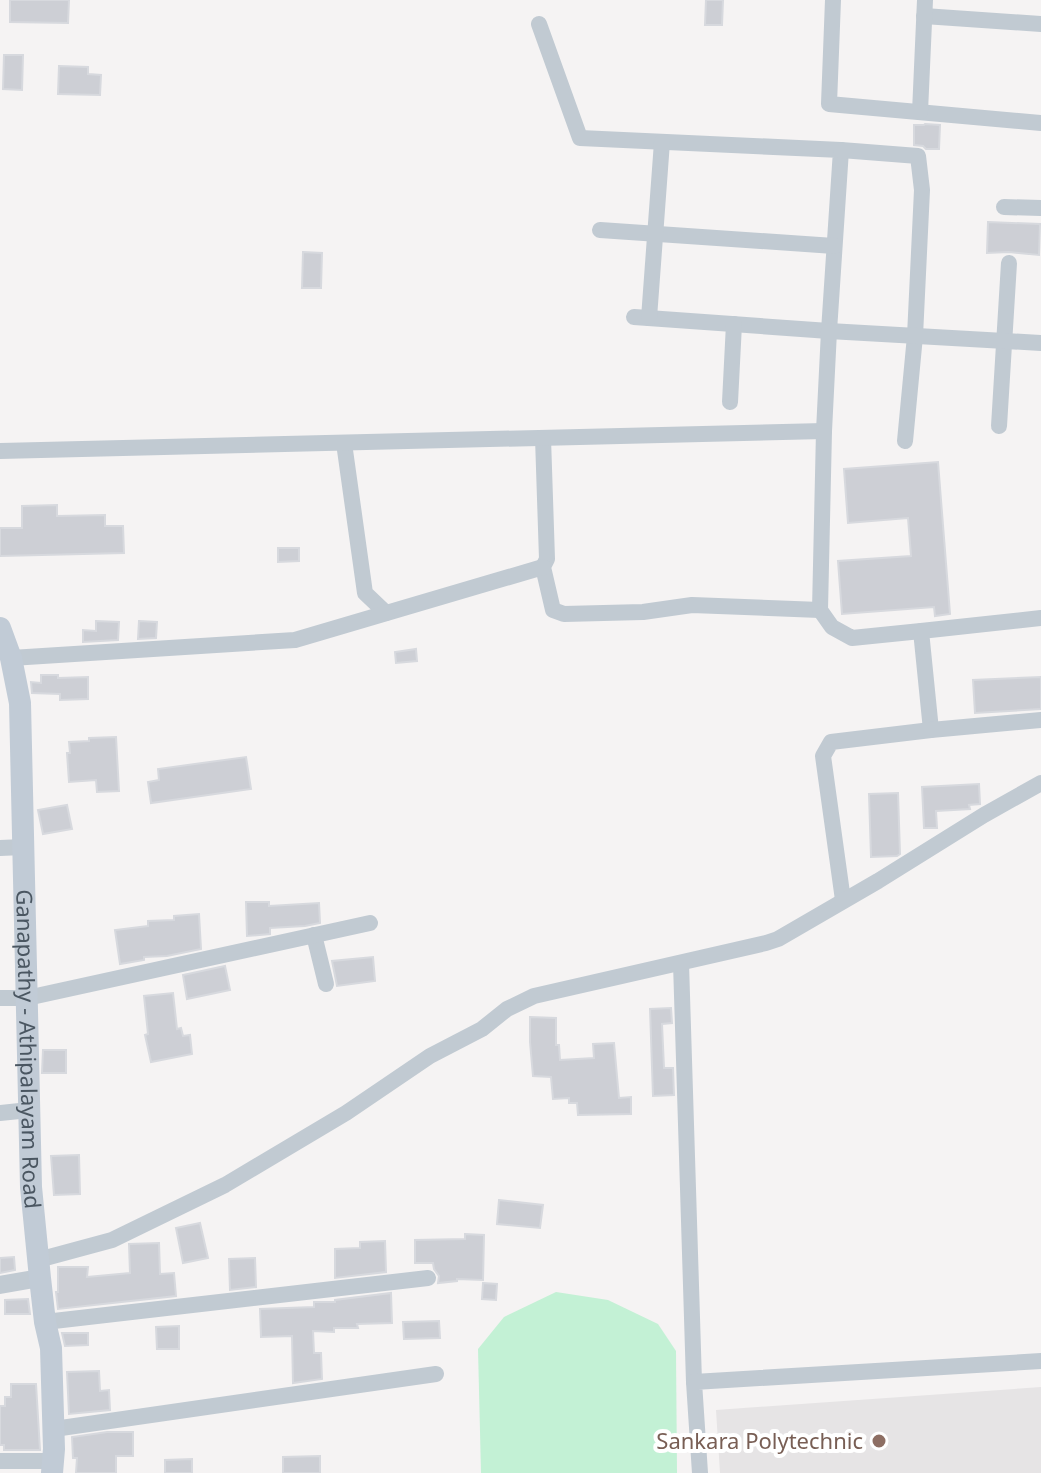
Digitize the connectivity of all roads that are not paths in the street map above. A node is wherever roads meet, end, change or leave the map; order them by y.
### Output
1 (833, 0) edge
2 (924, 8) edge
3 (539, 24) dead end
4 (1041, 24) edge
5 (920, 112) junction
6 (1041, 123) edge
7 (662, 142) junction
8 (841, 150) junction
9 (1004, 207) dead end
10 (1041, 208) edge
11 (600, 230) dead end
12 (655, 233) junction
13 (834, 246) junction
14 (1009, 263) dead end
15 (734, 324) junction
16 (829, 331) junction
17 (915, 336) junction
18 (1003, 341) junction
19 (1041, 343) edge
20 (730, 402) dead end
21 (999, 426) dead end
22 (824, 431) junction
23 (543, 438) junction
24 (905, 441) dead end
25 (344, 443) junction
26 (0, 451) edge
27 (543, 567) junction
28 (820, 610) junction
29 (386, 613) junction
30 (1041, 618) edge
31 (921, 631) junction
32 (1, 632) edge
33 (11, 658) junction
34 (1041, 720) edge
35 (931, 730) junction
36 (1041, 783) edge
37 (23, 847) junction
38 (0, 848) edge
39 (843, 900) junction
40 (370, 923) dead end
41 (314, 935) junction
42 (681, 963) junction
43 (326, 984) dead end
44 (0, 998) edge
45 (27, 998) junction
46 (29, 1110) junction
47 (0, 1113) edge
48 (39, 1269) junction
49 (428, 1278) dead end
50 (0, 1285) edge
51 (45, 1322) junction
52 (1041, 1361) edge
53 (436, 1374) dead end
54 (694, 1382) junction
55 (54, 1429) junction
56 (0, 1461) edge
57 (53, 1467) edge
58 (700, 1473) edge

1 - 5 street
2 - 4 street
2 - 5 street
3 - 7 street
5 - 6 street
7 - 8 street
7 - 12 street
8 - 13 street
8 - 17 street
9 - 10 street
11 - 12 street
12 - 13 street
12 - 15 street
13 - 16 street
14 - 18 street
15 - 16 street
15 - 20 street
16 - 17 street
16 - 22 street
17 - 18 street
17 - 24 street
18 - 19 street
18 - 21 street
22 - 23 street
22 - 28 street
23 - 25 street
23 - 27 street
25 - 26 street
25 - 29 street
27 - 28 street
27 - 29 street
28 - 31 street
29 - 33 street
30 - 31 street
31 - 35 street
32 - 33 main road, Ganapathy - Athipalayam Road
33 - 37 main road, Ganapathy - Athipalayam Road
34 - 35 street
35 - 39 street
36 - 39 street
37 - 38 street
37 - 45 main road, Ganapathy - Athipalayam Road
39 - 42 street
40 - 41 street
41 - 43 street
41 - 45 street
42 - 48 street
42 - 54 street
44 - 45 street
45 - 46 main road, Ganapathy - Athipalayam Road
46 - 47 street
46 - 48 main road, Ganapathy - Athipalayam Road
48 - 50 street
48 - 51 main road, Ganapathy - Athipalayam Road
49 - 51 street
51 - 55 main road, Ganapathy - Athipalayam Road
52 - 54 street
53 - 55 street
54 - 58 street
55 - 57 main road, Ganapathy - Athipalayam Road
56 - 57 street

